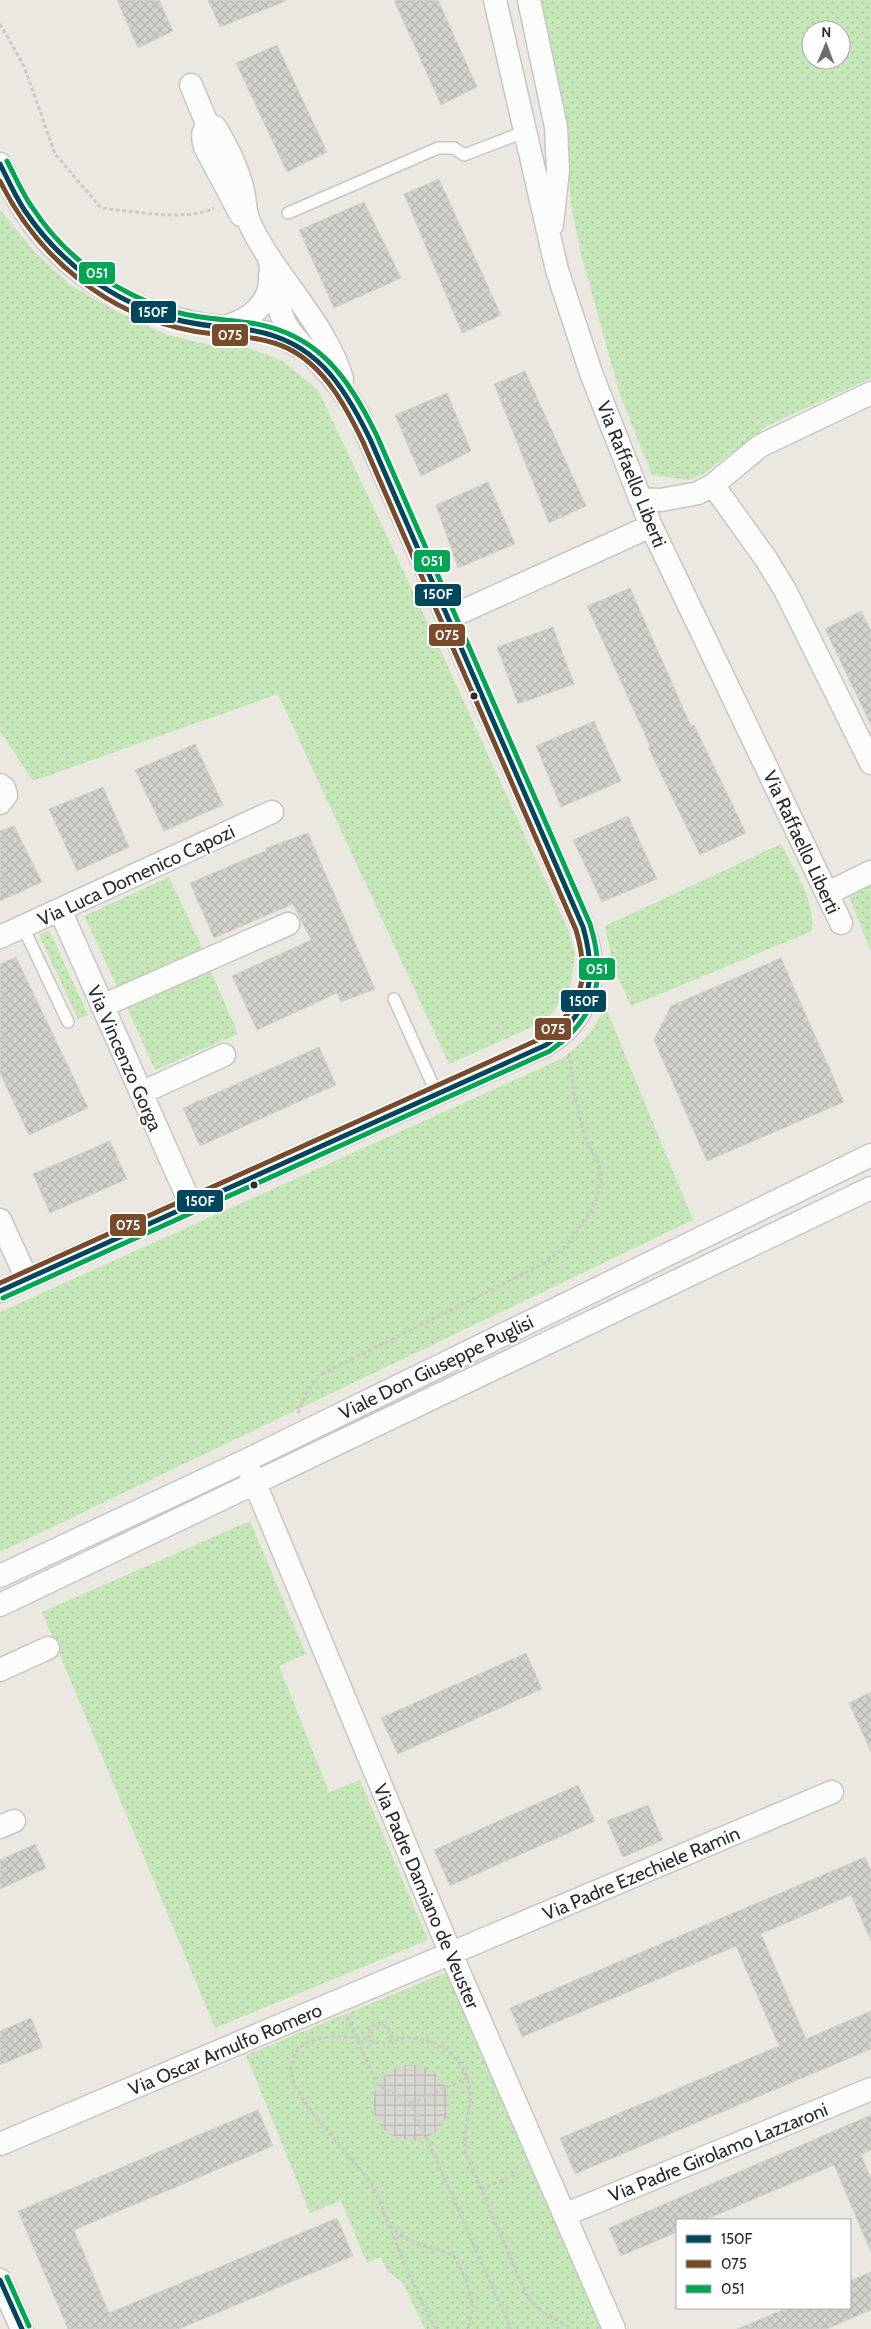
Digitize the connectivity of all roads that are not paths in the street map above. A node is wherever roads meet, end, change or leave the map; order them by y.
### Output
1 (495, 0) edge
2 (529, 0) edge
3 (191, 85) dead end
4 (524, 132) junction
5 (0, 166) edge
6 (288, 213) dead end
7 (551, 243) junction
8 (269, 259) junction
9 (220, 328) junction
10 (302, 348) junction
11 (871, 393) edge
12 (347, 395) junction
13 (713, 485) junction
14 (640, 499) junction
15 (651, 526) junction
16 (448, 618) junction
17 (871, 763) edge
18 (0, 785) edge
19 (0, 803) edge
20 (272, 812) dead end
21 (871, 872) edge
22 (828, 893) junction
23 (60, 910) junction
24 (841, 923) dead end
25 (288, 924) dead end
26 (23, 927) junction
27 (0, 937) edge
28 (394, 998) dead end
29 (102, 1006) junction
30 (68, 1022) dead end
31 (224, 1055) dead end
32 (141, 1092) junction
33 (437, 1094) junction
34 (871, 1155) edge
35 (871, 1188) edge
36 (190, 1205) junction
37 (0, 1220) edge
38 (738, 1220) junction
39 (750, 1246) junction
40 (27, 1279) junction
41 (0, 1291) edge
42 (245, 1461) junction
43 (256, 1483) junction
44 (0, 1576) edge
45 (0, 1605) edge
46 (48, 1648) dead end
47 (0, 1670) edge
48 (832, 1792) dead end
49 (451, 1954) junction
50 (871, 2089) edge
51 (0, 2144) edge
52 (564, 2215) junction
53 (0, 2280) edge
54 (22, 2329) edge
55 (614, 2329) edge

1 - 4 street, Via Raffaello Liberti
2 - 7 street
3 - 8 street
4 - 6 lane
4 - 7 street, Via Raffaello Liberti
5 - 9 street
7 - 14 street, Via Raffaello Liberti
8 - 9 street
8 - 10 street
8 - 12 street
9 - 10 street
10 - 12 street
11 - 13 street
12 - 16 street
13 - 14 street
13 - 17 street
14 - 15 street, Via Raffaello Liberti
15 - 16 street
15 - 22 street, Via Raffaello Liberti
16 - 33 street
18 - 19 street
20 - 23 street, Via Luca Domenico Capozi
21 - 22 street
22 - 24 street, Via Raffaello Liberti
23 - 26 street, Via Luca Domenico Capozi
23 - 29 street, Via Vincenzo Gorga
25 - 29 street
26 - 27 street, Via Luca Domenico Capozi
26 - 30 lane
28 - 33 lane
29 - 32 street, Via Vincenzo Gorga
31 - 32 street
32 - 36 street, Via Vincenzo Gorga
33 - 36 street
34 - 38 street, Viale Don Giuseppe Puglisi
35 - 39 street, Viale Don Giuseppe Puglisi
36 - 40 street
37 - 40 street
38 - 39 street
38 - 42 street, Viale Don Giuseppe Puglisi
39 - 43 street, Viale Don Giuseppe Puglisi
40 - 41 street
42 - 43 street, Via Padre Damiano de Veuster
42 - 44 street, Viale Don Giuseppe Puglisi
43 - 45 street, Viale Don Giuseppe Puglisi
43 - 49 street, Via Padre Damiano de Veuster
46 - 47 street
48 - 49 street, Via Padre Ezechiele Ramin
49 - 51 street, Via Oscar Arnulfo Romero
49 - 52 street, Via Padre Damiano de Veuster
50 - 52 street, Via Padre Girolamo Lazzaroni
52 - 55 street, Via Padre Damiano de Veuster
53 - 54 street

